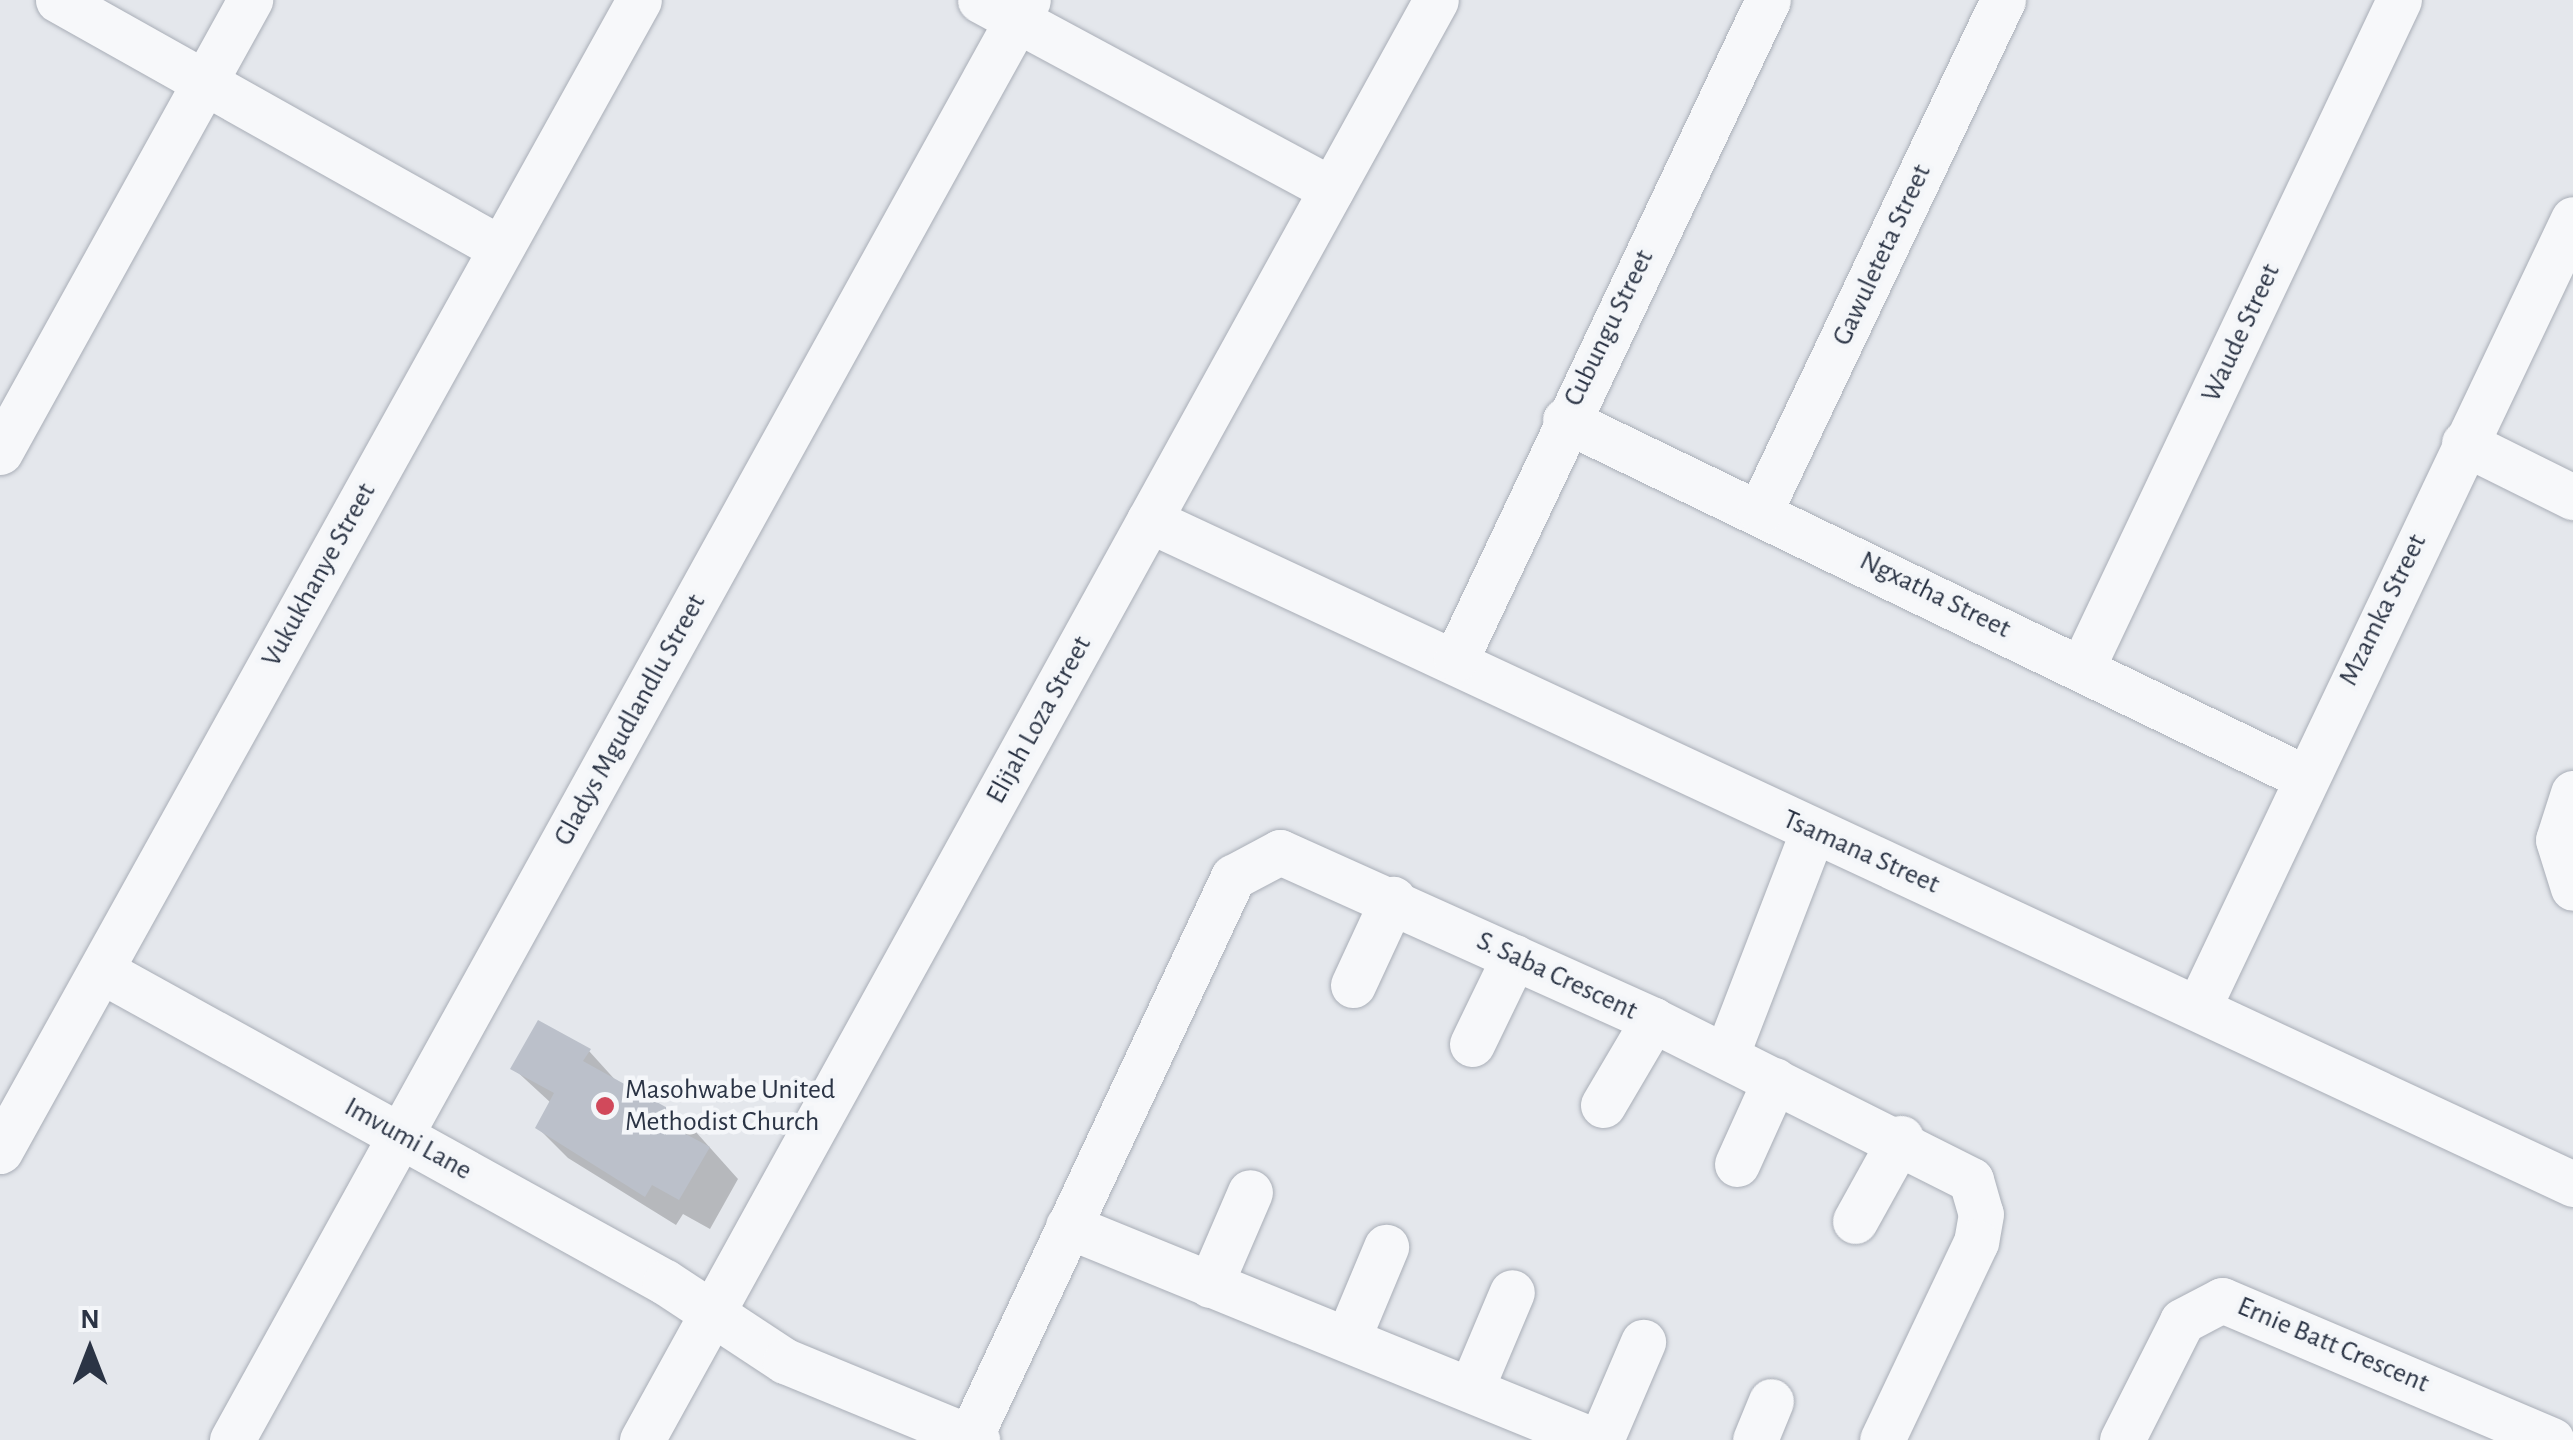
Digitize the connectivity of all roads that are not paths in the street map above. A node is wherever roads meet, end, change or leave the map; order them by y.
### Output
1 (58, 0) edge
2 (250, 0) edge
3 (640, 0) edge
4 (1436, 0) edge
5 (1768, 0) edge
6 (2004, 0) edge
7 (2398, 0) edge
8 (1008, 7) edge
9 (206, 80) junction
10 (1331, 190) junction
11 (2573, 218) edge
12 (498, 247) junction
13 (1565, 420) junction
14 (2464, 443) junction
15 (0, 452) edge
16 (2573, 497) edge
17 (1760, 511) junction
18 (1150, 520) junction
19 (1456, 659) junction
20 (2083, 666) junction
21 (2302, 776) junction
22 (2573, 793) edge
23 (1813, 831) junction
24 (2573, 888) edge
25 (1393, 899) junction
26 (1514, 957) junction
27 (102, 971) junction
28 (1353, 985) dead end
29 (2200, 1004) junction
30 (1653, 1020) junction
31 (1472, 1044) dead end
32 (1726, 1056) junction
33 (1775, 1080) junction
34 (1603, 1105) dead end
35 (402, 1135) junction
36 (1901, 1138) junction
37 (0, 1151) edge
38 (1737, 1164) dead end
39 (2573, 1184) edge
40 (1250, 1192) dead end
41 (1855, 1221) dead end
42 (1068, 1226) junction
43 (1386, 1247) dead end
44 (1210, 1285) junction
45 (1512, 1292) dead end
46 (711, 1314) junction
47 (1348, 1338) junction
48 (1643, 1342) dead end
49 (1470, 1389) junction
50 (974, 1439) edge
51 (232, 1440) edge
52 (642, 1440) edge
53 (1597, 1440) edge
54 (1882, 1440) edge
55 (2122, 1440) edge
56 (2552, 1440) edge

1 - 9 street
2 - 9 street
3 - 12 street, Vukukhanye Street
4 - 10 street, Elijah Loza Street
5 - 13 street, Cubungu Street
6 - 17 street, Gawuleteta Street
7 - 20 street, Waude Street
8 - 10 street
8 - 35 street, Gladys Mgudlandlu Street
9 - 12 street
9 - 15 street
10 - 18 street, Elijah Loza Street
11 - 14 street, Mzamka Street
12 - 27 street, Vukukhanye Street
13 - 17 street, Ngxatha Street
13 - 19 street, Cubungu Street
14 - 16 street
14 - 21 street, Mzamka Street
17 - 20 street, Ngxatha Street
18 - 19 street, Tsamana Street
18 - 46 street, Elijah Loza Street
19 - 23 street, Tsamana Street
20 - 21 street, Ngxatha Street
21 - 29 street, Mzamka Street
22 - 24 street
23 - 29 street, Tsamana Street
23 - 32 street
25 - 26 street, S. Saba Crescent
25 - 28 street
25 - 42 street, S. Saba Crescent
26 - 30 street, S. Saba Crescent
26 - 31 street
27 - 35 street, Imvumi Lane
27 - 37 street, Vukukhanye Street
29 - 39 street, Tsamana Street
30 - 32 street, S. Saba Crescent
30 - 34 street
32 - 33 street, S. Saba Crescent
33 - 36 street, S. Saba Crescent
33 - 38 street
35 - 46 street, Imvumi Lane
35 - 51 street, Gladys Mgudlandlu Street
36 - 41 street
36 - 54 street, S. Saba Crescent
40 - 44 street
42 - 44 street
42 - 50 street, S. Saba Crescent
43 - 47 street
44 - 47 street
45 - 49 street
46 - 50 street, Imvumi Lane
46 - 52 street, Elijah Loza Street
47 - 49 street
48 - 53 street
49 - 53 street
55 - 56 street, Ernie Batt Crescent

